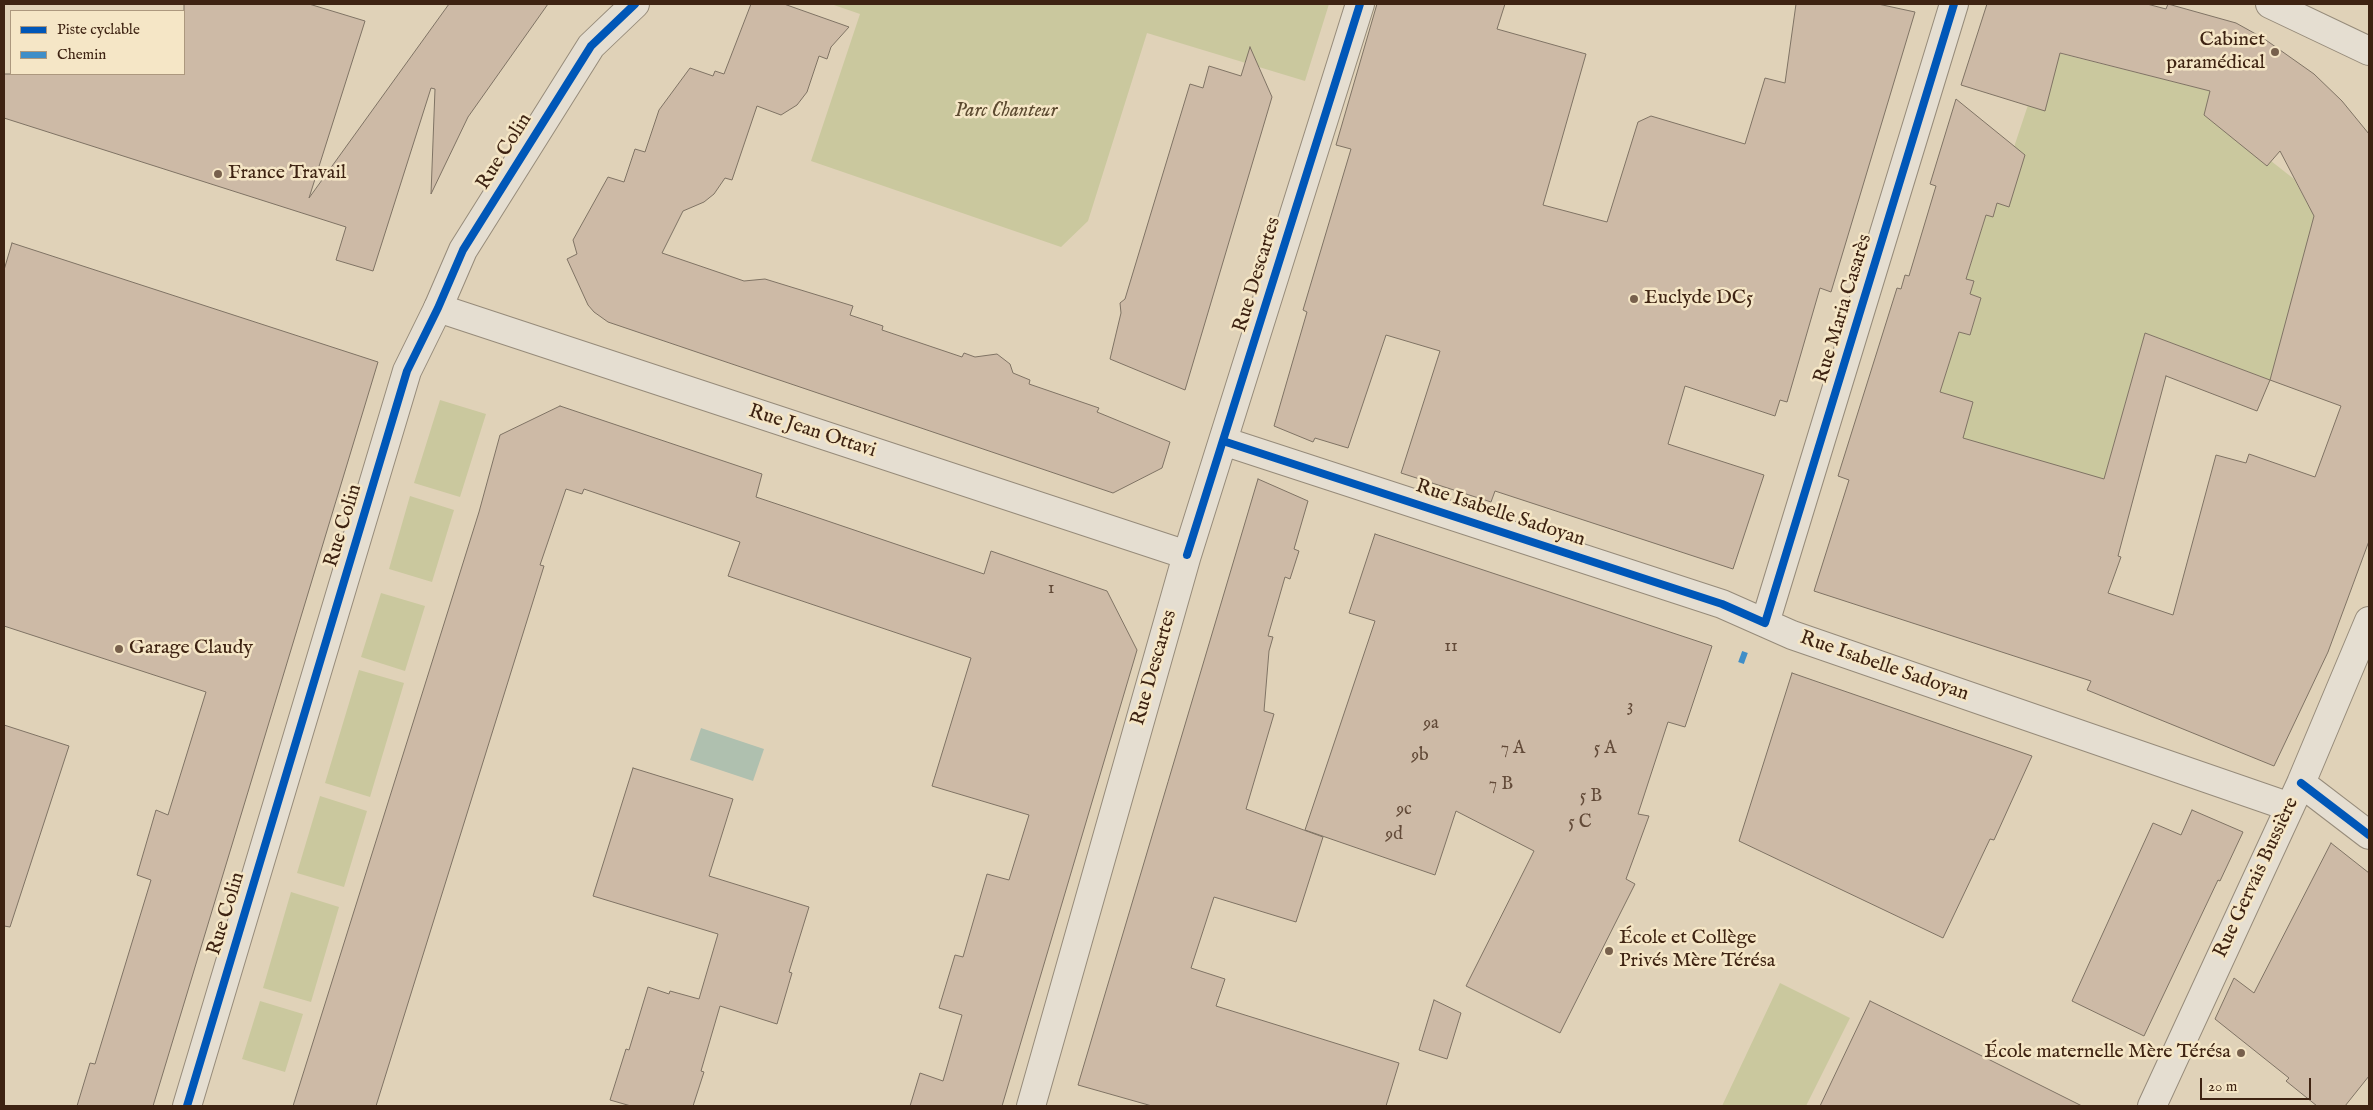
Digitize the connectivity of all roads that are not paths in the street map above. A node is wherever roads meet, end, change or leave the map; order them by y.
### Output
1 (635, 4) edge
2 (1360, 4) edge
3 (1954, 4) edge
4 (2270, 4) edge
5 (2369, 51) edge
6 (438, 308) junction
7 (1223, 441) junction
8 (1187, 555) junction
9 (2369, 621) edge
10 (1765, 623) junction
11 (2301, 783) junction
12 (2290, 807) junction
13 (2369, 834) edge
14 (187, 1106) edge
15 (1031, 1106) edge
16 (2152, 1106) edge

1 - 6 street, Rue Colin
2 - 7 street, Rue Descartes
3 - 10 street, Rue Maria Casarès
4 - 5 street
6 - 8 street, Rue Jean Ottavi
6 - 14 street, Rue Colin
7 - 8 street, Rue Descartes
7 - 10 street, Rue Isabelle Sadoyan
8 - 15 street, Rue Descartes
9 - 11 street, Rue Gervais Bussière
10 - 12 street, Rue Isabelle Sadoyan
11 - 12 street, Rue Gervais Bussière
11 - 13 street
12 - 16 street, Rue Gervais Bussière

